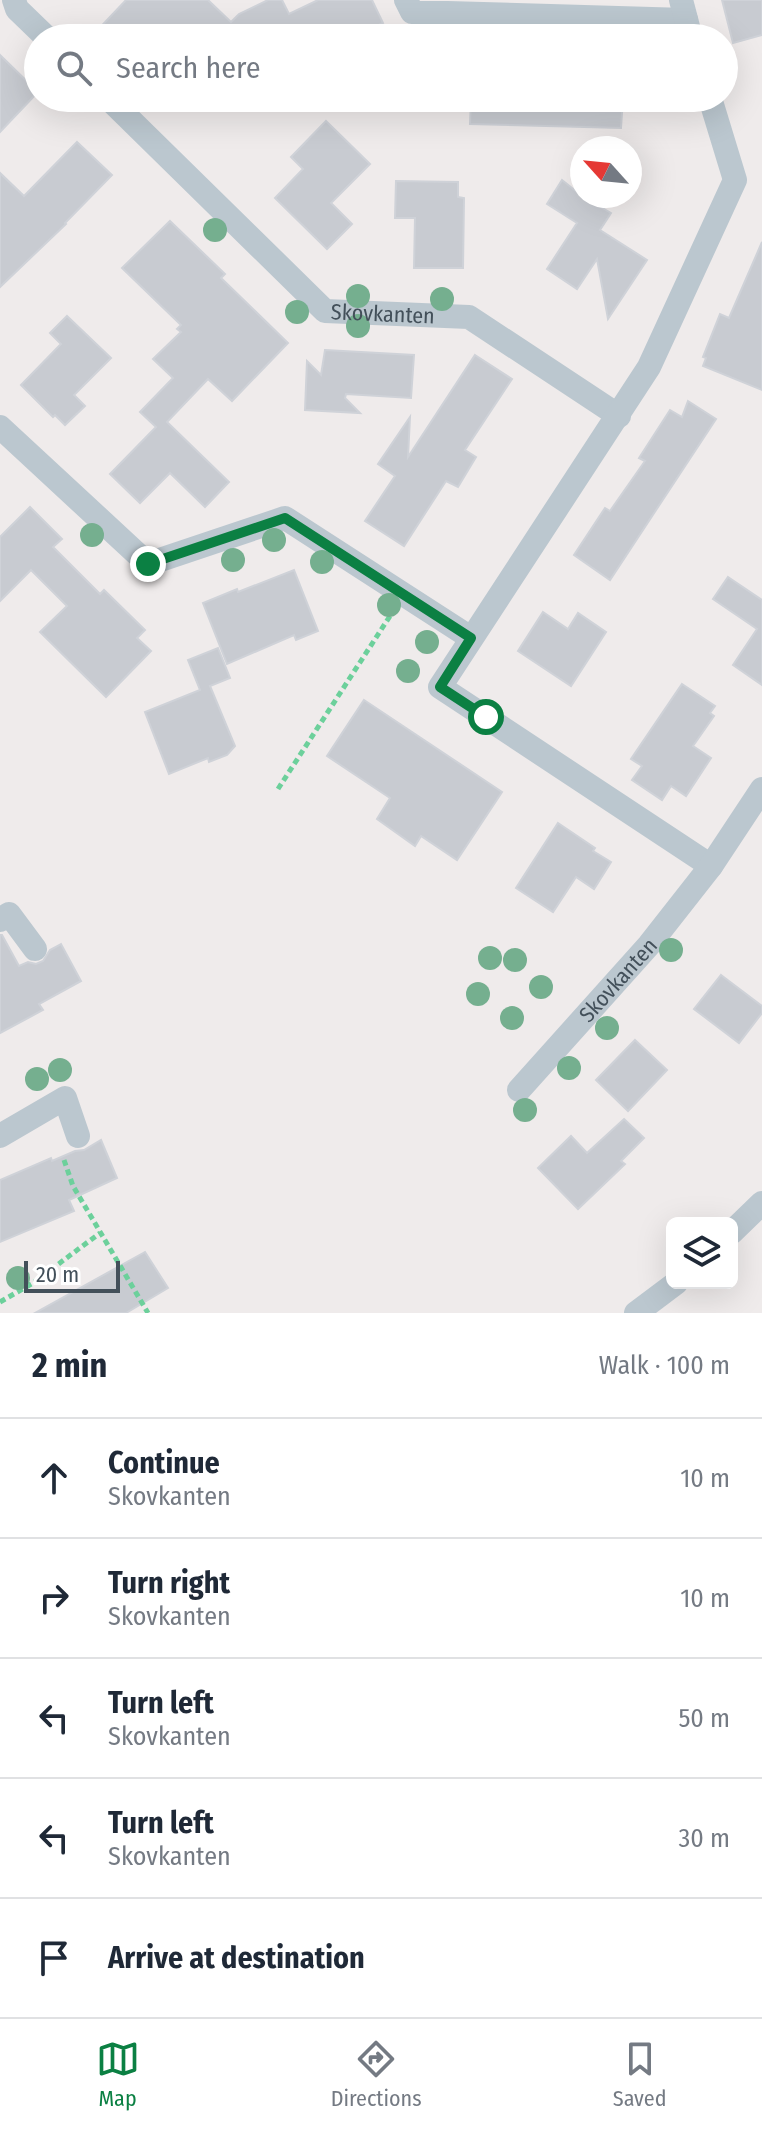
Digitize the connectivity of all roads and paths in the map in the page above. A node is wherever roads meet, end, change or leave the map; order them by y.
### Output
1 (14, 0) edge
2 (406, 0) edge
3 (686, 19) edge
4 (33, 24) edge
5 (122, 112) edge
6 (714, 112) edge
7 (619, 416) junction
8 (0, 427) edge
9 (404, 595) junction
10 (471, 638) junction
11 (278, 789) dead end
12 (762, 789) edge
13 (711, 866) junction
14 (0, 920) edge
15 (35, 949) dead end
16 (519, 1090) dead end
17 (0, 1136) edge
18 (78, 1136) joint
19 (762, 1203) edge
20 (738, 1226) edge
21 (100, 1233) junction
22 (668, 1289) edge
23 (0, 1302) edge
24 (148, 1313) edge
25 (636, 1313) edge

1 - 4 street
2 - 3 street
5 - 7 street, Skovkanten
6 - 7 street
7 - 10 street
8 - 9 street
9 - 10 street
9 - 11 path
10 - 13 street
12 - 13 street, Skovkanten
13 - 16 street, Skovkanten
14 - 15 street
17 - 18 street
18 - 21 path
19 - 20 street
21 - 23 path
21 - 24 path
22 - 25 street

